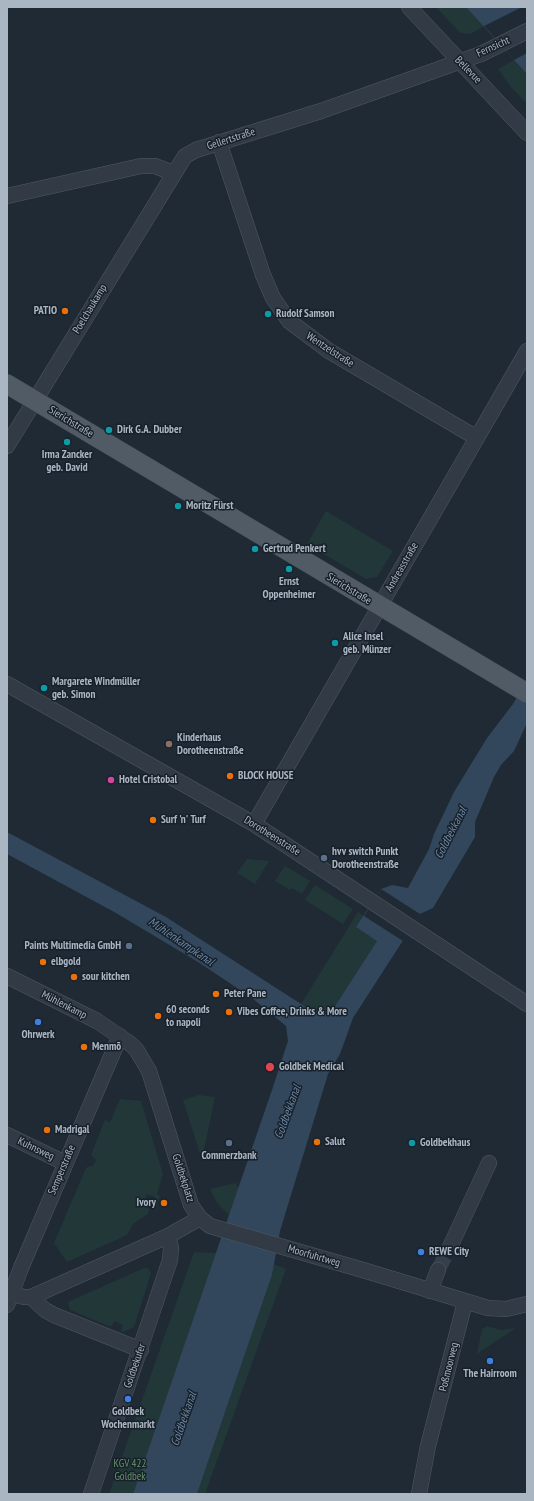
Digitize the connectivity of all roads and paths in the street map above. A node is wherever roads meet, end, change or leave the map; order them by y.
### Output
1 (410, 7) edge
2 (527, 31) edge
3 (459, 61) junction
4 (527, 133) edge
5 (219, 142) junction
6 (173, 173) junction
7 (7, 196) edge
8 (527, 351) edge
9 (7, 384) edge
10 (34, 401) junction
11 (477, 438) junction
12 (7, 446) edge
13 (379, 606) junction
14 (7, 684) edge
15 (524, 691) edge
16 (254, 824) junction
17 (7, 976) edge
18 (527, 1004) edge
19 (120, 1036) junction
20 (7, 1134) edge
21 (65, 1163) junction
22 (489, 1164) dead end
23 (200, 1218) junction
24 (168, 1236) junction
25 (450, 1247) tunnel mouth
26 (438, 1270) tunnel mouth
27 (430, 1291) junction
28 (31, 1297) junction
29 (8, 1298) edge
30 (465, 1302) junction
31 (527, 1304) edge
32 (141, 1350) junction
33 (91, 1494) edge
34 (418, 1494) edge

1 - 3 street, Bellevue
2 - 3 street, Fernsicht
3 - 4 street, Bellevue
3 - 5 street, Gellertstraße
5 - 6 street, Gellertstraße
5 - 11 street, Wentzelstraße
6 - 7 street
6 - 10 street, Poelchaukamp
8 - 11 street, Andreasstraße
9 - 10 main road, Sierichstraße
10 - 12 street, Poelchaukamp
10 - 13 main road, Sierichstraße
11 - 13 street, Andreasstraße
13 - 15 main road, Sierichstraße
13 - 16 street, Andreasstraße
14 - 16 street, Dorotheenstraße
16 - 18 street, Dorotheenstraße
17 - 19 street, Mühlenkamp
19 - 21 street, Semperstraße
19 - 23 street, Goldbekplatz
20 - 21 street, Kuhnsweg
21 - 29 street, Semperstraße
22 - 25 street
23 - 24 street
23 - 27 street, Moorfuhrtweg
24 - 28 street
24 - 32 street, Goldbekufer
26 - 27 street
27 - 30 street, Moorfuhrtweg
28 - 29 street
28 - 32 street
30 - 31 street
30 - 34 street, Poßmoorweg
32 - 33 street, Goldbekufer

